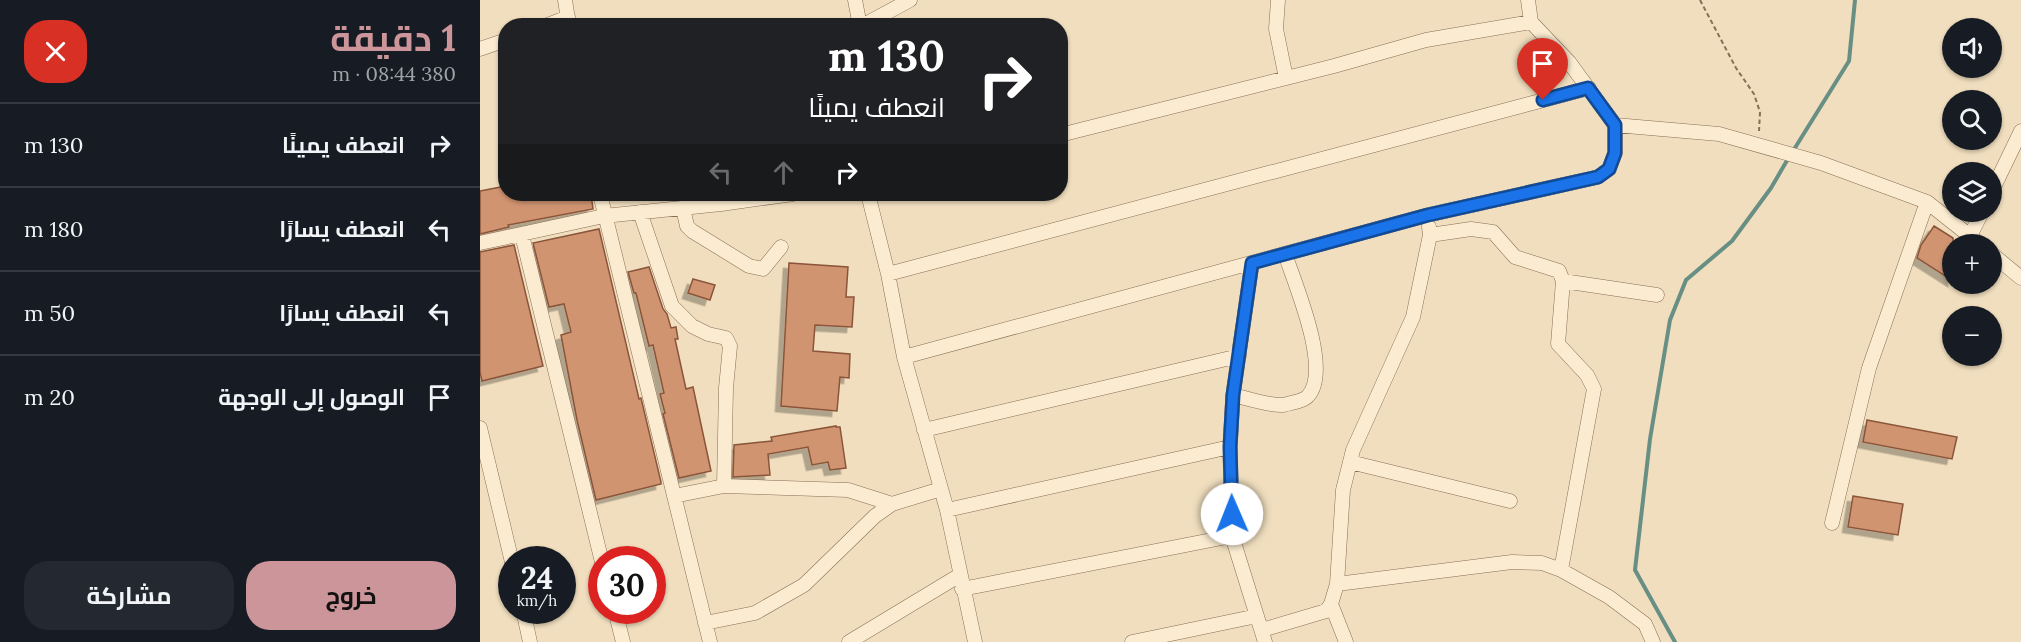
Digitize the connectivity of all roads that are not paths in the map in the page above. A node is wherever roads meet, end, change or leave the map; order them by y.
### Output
1 (565, 0) edge
2 (855, 0) edge
3 (910, 0) edge
4 (1278, 0) edge
5 (1528, 0) edge
6 (568, 18) edge
7 (859, 18) edge
8 (876, 18) edge
9 (1531, 22) junction
10 (498, 43) edge
11 (480, 49) edge
12 (1286, 78) junction
13 (1588, 88) junction
14 (1615, 125) junction
15 (2021, 131) edge
16 (1068, 133) edge
17 (2002, 170) edge
18 (601, 201) edge
19 (738, 201) edge
20 (870, 201) edge
21 (1928, 202) junction
22 (683, 208) junction
23 (639, 212) junction
24 (1428, 215) junction
25 (604, 216) junction
26 (1968, 234) edge
27 (522, 235) junction
28 (1430, 235) junction
29 (480, 243) edge
30 (781, 247) dead end
31 (1285, 254) junction
32 (2002, 262) edge
33 (1252, 263) junction
34 (888, 274) junction
35 (2021, 278) edge
36 (1563, 281) junction
37 (1657, 295) dead end
38 (1239, 356) junction
39 (904, 357) junction
40 (1233, 395) junction
41 (480, 428) edge
42 (924, 430) junction
43 (1230, 447) junction
44 (1350, 462) junction
45 (723, 486) junction
46 (941, 489) junction
47 (674, 496) junction
48 (1510, 501) dead end
49 (892, 504) junction
50 (946, 510) junction
51 (1832, 523) dead end
52 (1232, 536) junction
53 (508, 546) edge
54 (598, 546) edge
55 (1560, 570) junction
56 (961, 582) junction
57 (1337, 584) junction
58 (1331, 604) junction
59 (705, 623) junction
60 (526, 624) edge
61 (618, 624) edge
62 (1261, 629) edge
63 (530, 642) edge
64 (623, 642) edge
65 (710, 642) edge
66 (849, 642) edge
67 (975, 642) edge
68 (1132, 642) edge
69 (1346, 642) edge
70 (1653, 642) edge

1 - 6 street
2 - 7 street
3 - 8 street
4 - 12 street
5 - 9 street
9 - 12 street
9 - 13 street
10 - 11 street
12 - 16 street
13 - 14 street
13 - 34 street
14 - 21 street
14 - 24 street
15 - 17 street
18 - 25 street
19 - 22 street
20 - 34 street
21 - 26 street
21 - 51 street
22 - 23 street
22 - 30 street
23 - 25 street
23 - 45 street
24 - 28 street
24 - 31 street
25 - 27 street
25 - 47 street
27 - 29 street
27 - 54 street
28 - 36 street
28 - 44 street
31 - 33 street
31 - 40 street
32 - 35 street
33 - 38 street
33 - 39 street
34 - 39 street
36 - 37 street
36 - 55 street
38 - 40 street
38 - 42 street
39 - 42 street
40 - 43 street
41 - 53 street
42 - 46 street
43 - 50 street
43 - 52 street
44 - 48 street
44 - 57 street
45 - 47 street
45 - 49 street
46 - 49 street
46 - 50 street
47 - 59 street
49 - 59 street
50 - 56 street
52 - 56 street
52 - 62 street
55 - 57 street
55 - 70 street
56 - 66 street
56 - 67 street
57 - 58 street
58 - 62 street
58 - 69 street
59 - 65 street
60 - 63 street
61 - 64 street
62 - 68 street

